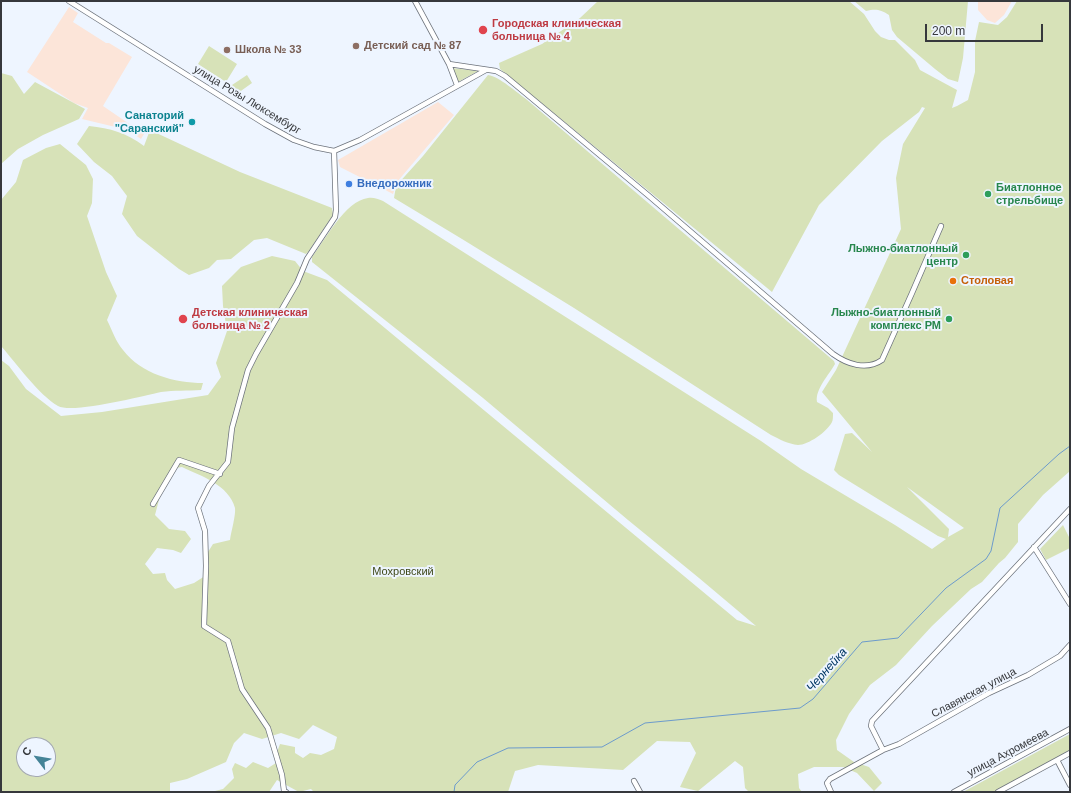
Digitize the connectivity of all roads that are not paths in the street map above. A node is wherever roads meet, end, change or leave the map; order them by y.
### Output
1 (69, 1) edge
2 (415, 1) edge
3 (450, 64) junction
4 (486, 70) junction
5 (457, 85) junction
6 (334, 151) junction
7 (940, 226) dead end
8 (220, 474) junction
9 (153, 504) dead end
10 (1070, 509) edge
11 (1034, 547) junction
12 (1070, 604) edge
13 (1070, 645) edge
14 (1070, 729) edge
15 (883, 750) junction
16 (1070, 753) edge
17 (1057, 760) junction
18 (634, 781) dead end
19 (1070, 785) edge
20 (286, 792) edge
21 (640, 792) edge
22 (831, 792) edge
23 (954, 792) edge
24 (998, 792) edge

1 - 6 street, улица Розы Люксембург
2 - 3 street
3 - 4 street
3 - 5 street
4 - 5 street
4 - 7 street
5 - 6 street
6 - 8 street
8 - 9 street
8 - 20 street
10 - 11 street
11 - 12 street
11 - 15 street
13 - 15 street, Славянская улица
14 - 23 street, улица Ахромеева
15 - 22 street, Славянская улица
16 - 17 street
17 - 19 street
17 - 24 street
18 - 21 street

